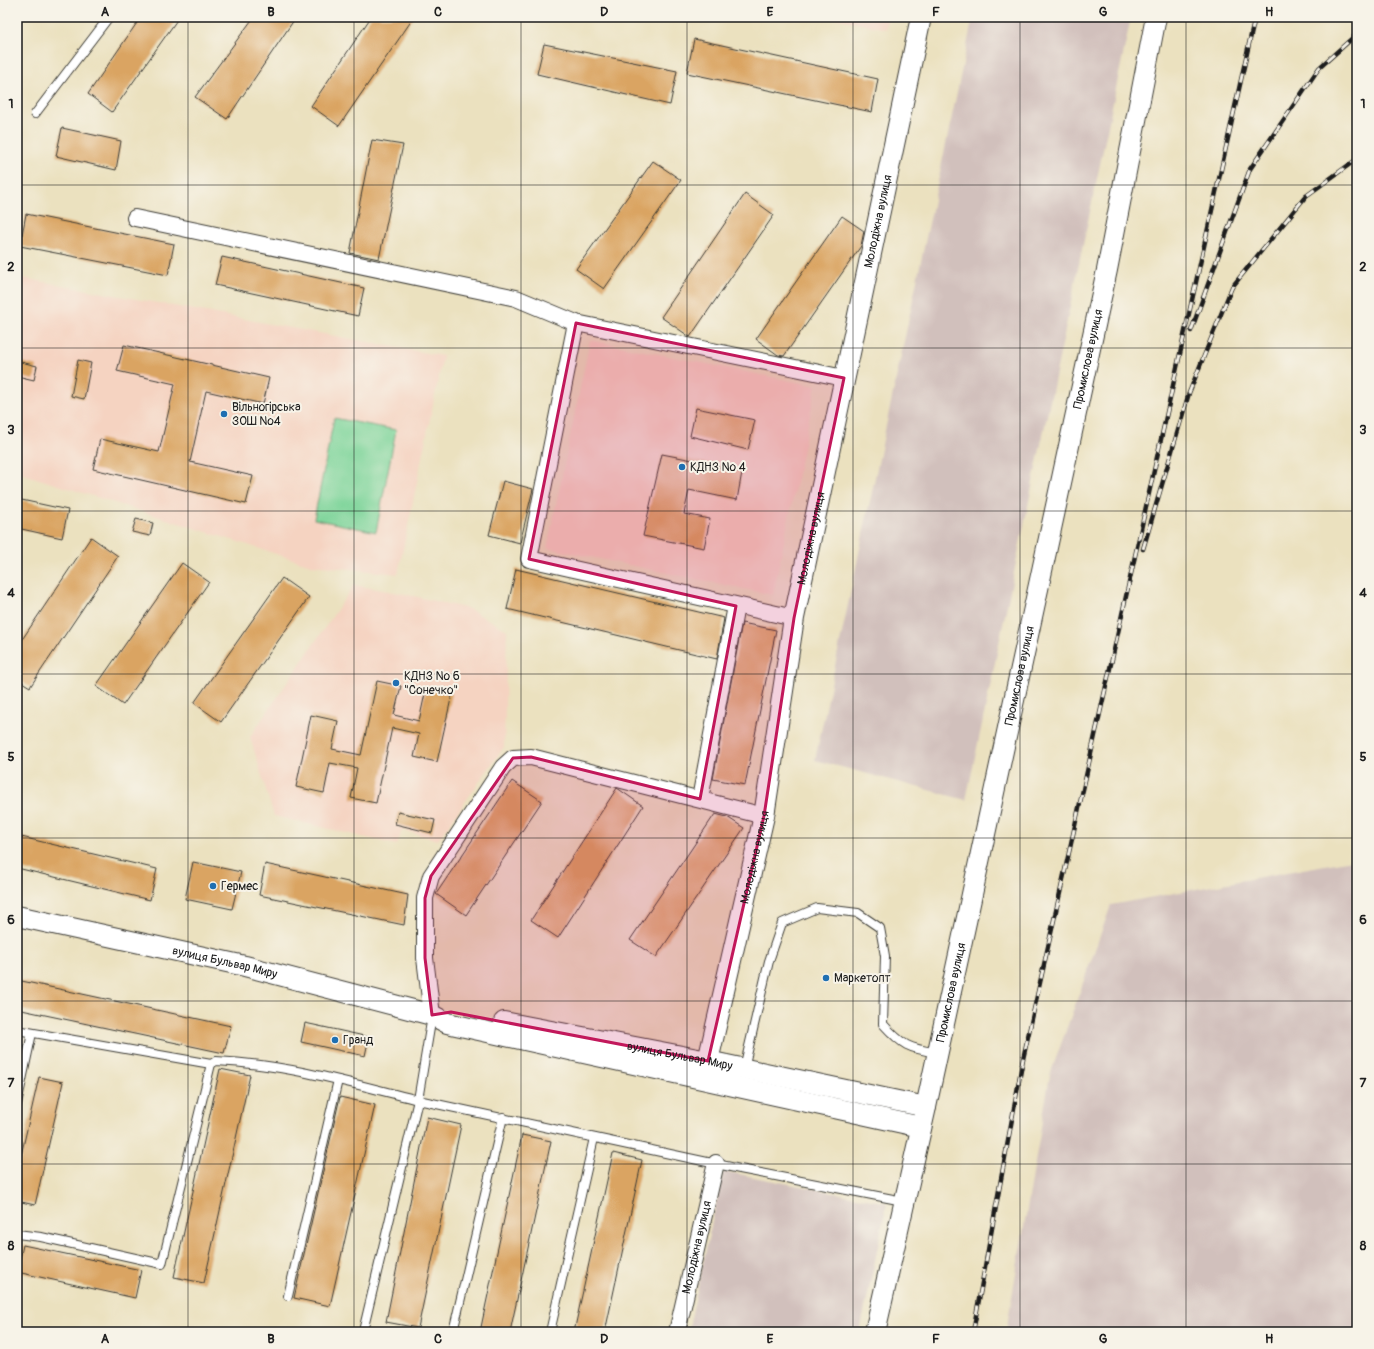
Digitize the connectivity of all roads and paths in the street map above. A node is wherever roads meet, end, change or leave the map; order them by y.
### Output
1 (109, 17) edge
2 (921, 17) edge
3 (1156, 17) edge
4 (35, 114) dead end
5 (136, 218) dead end
6 (576, 323) junction
7 (844, 378) junction
8 (736, 606) junction
9 (794, 618) junction
10 (700, 799) junction
11 (764, 816) junction
12 (17, 916) edge
13 (432, 1015) junction
14 (17, 1030) edge
15 (32, 1033) junction
16 (937, 1054) junction
17 (708, 1061) junction
18 (211, 1064) junction
19 (744, 1069) junction
20 (338, 1080) junction
21 (418, 1100) junction
22 (17, 1104) edge
23 (926, 1107) junction
24 (503, 1118) junction
25 (921, 1127) junction
26 (594, 1138) junction
27 (716, 1163) junction
28 (904, 1201) junction
29 (17, 1234) edge
30 (288, 1296) dead end
31 (364, 1327) dead end
32 (453, 1332) edge
33 (550, 1332) edge
34 (677, 1332) edge
35 (875, 1332) edge

1 - 4 lane
2 - 7 street, Молодіжна вулиця
3 - 16 street, Промислова вулиця
5 - 6 street
6 - 7 street
6 - 8 street
7 - 9 street, Молодіжна вулиця
8 - 9 street
8 - 10 street
9 - 11 street, Молодіжна вулиця
10 - 11 street
10 - 13 street
11 - 17 street, Молодіжна вулиця
12 - 13 street, вулиця Бульвар Миру
13 - 17 street, вулиця Бульвар Миру
13 - 21 lane
13 - 25 street, вулиця Бульвар Миру
14 - 15 lane
15 - 18 lane
15 - 22 lane
16 - 19 lane
16 - 23 street, Промислова вулиця
17 - 19 street, вулиця Бульвар Миру
18 - 20 lane
18 - 29 lane
19 - 23 street, вулиця Бульвар Миру
20 - 21 lane
20 - 30 lane
21 - 24 lane
21 - 31 lane
23 - 25 street, Промислова вулиця
24 - 26 lane
24 - 32 lane
25 - 28 street, Промислова вулиця
26 - 27 lane
26 - 33 lane
27 - 28 lane
27 - 34 street, Молодіжна вулиця
28 - 35 street, Промислова вулиця

